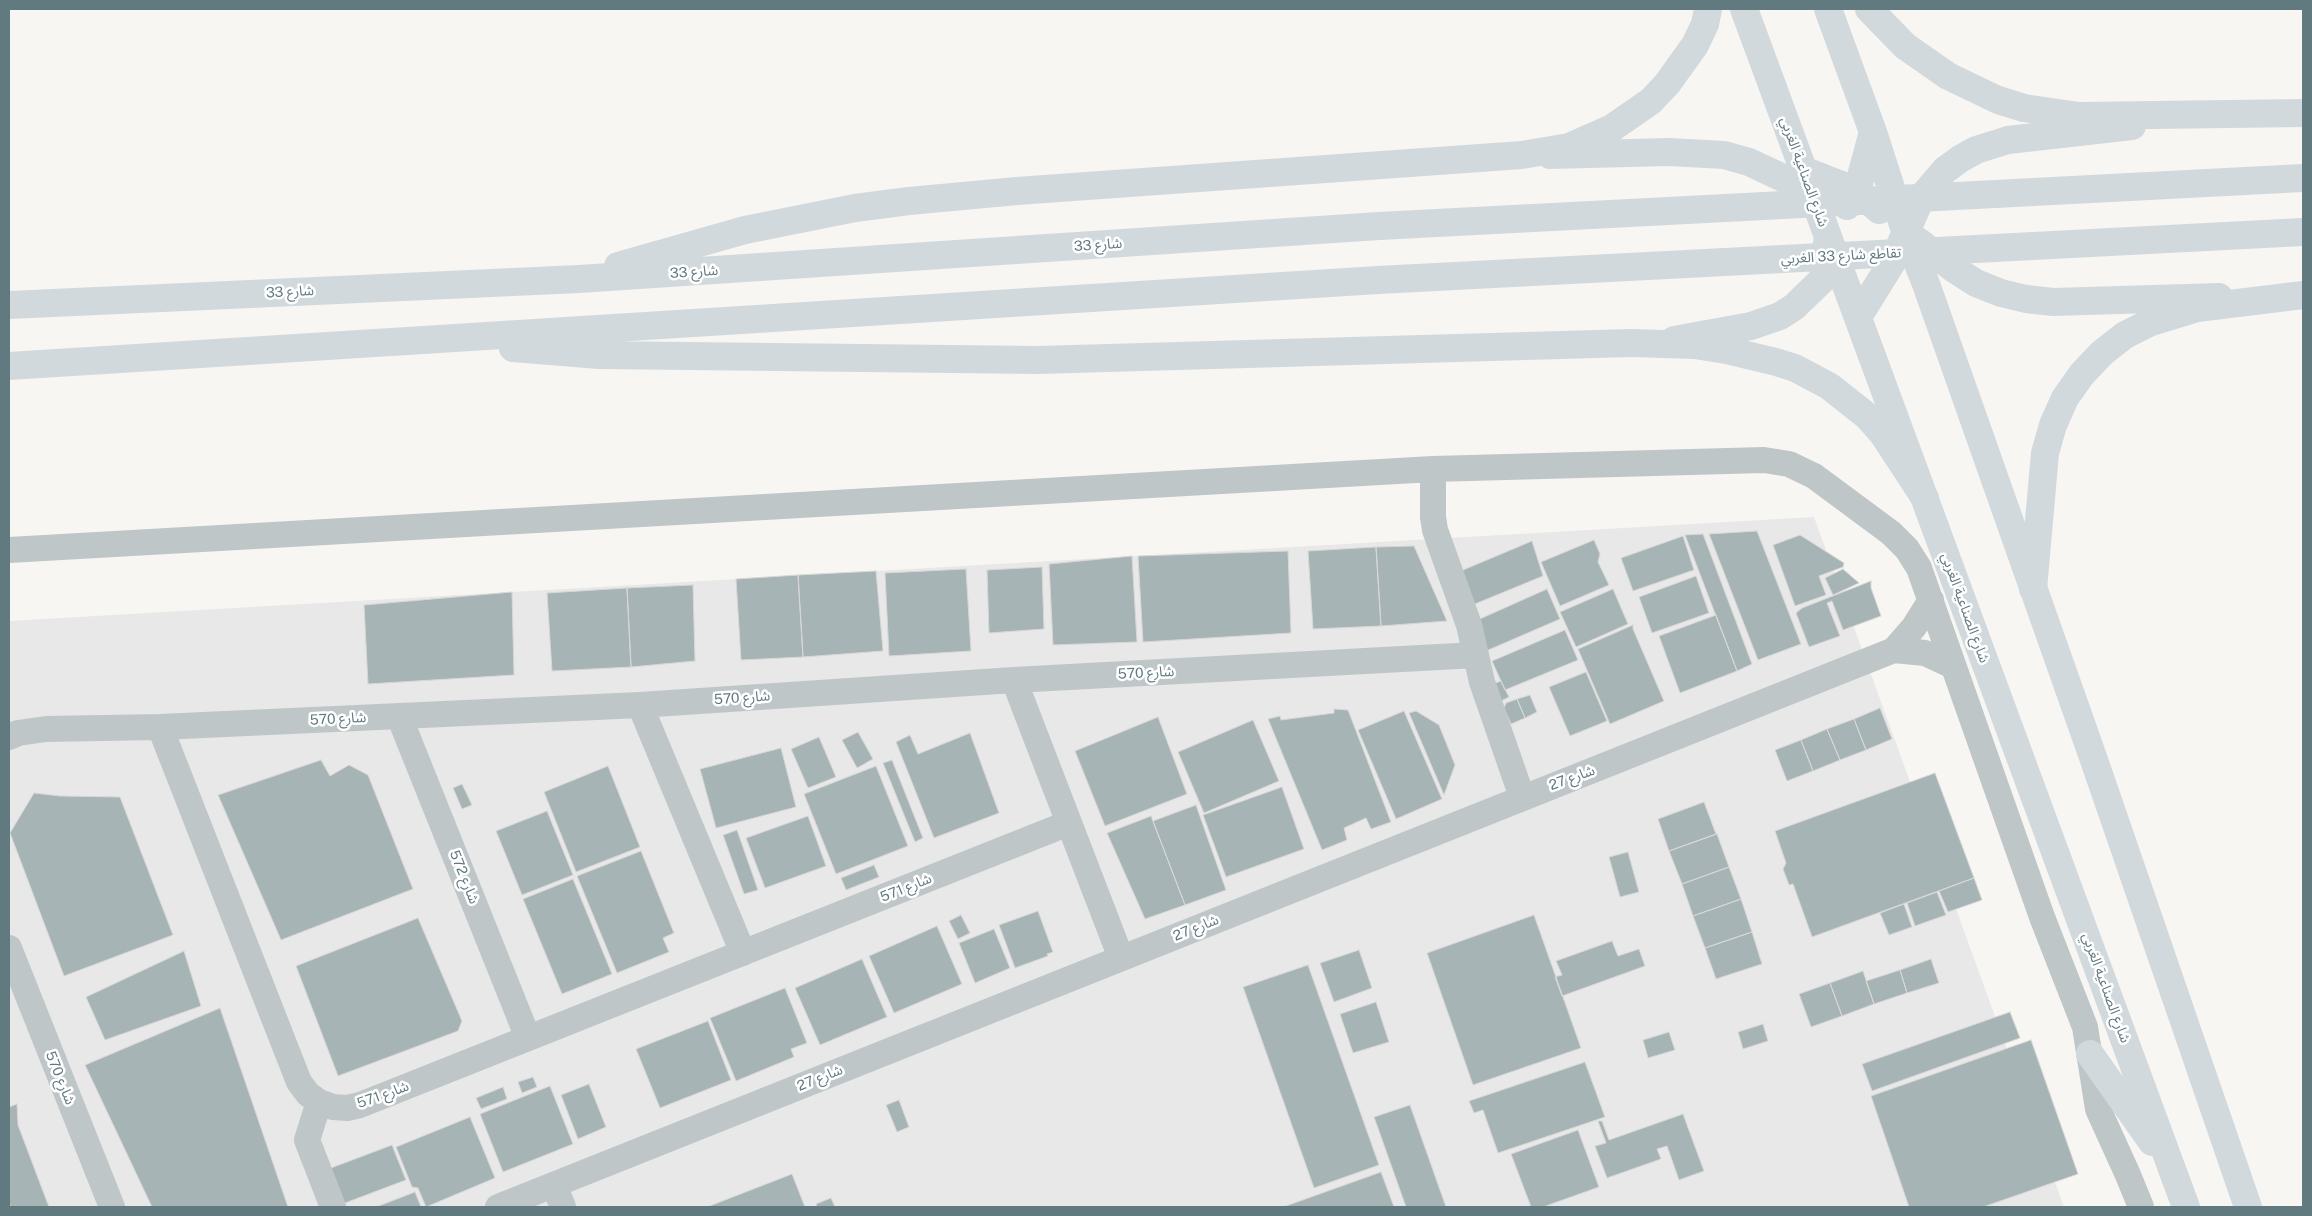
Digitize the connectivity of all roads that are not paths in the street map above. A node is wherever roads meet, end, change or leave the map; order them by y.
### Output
1 (1708, 9) edge
2 (1744, 9) edge
3 (1828, 9) edge
4 (1869, 9) edge
5 (2303, 112) edge
6 (2255, 114) junction
7 (1873, 132) junction
8 (1522, 155) junction
9 (1804, 170) junction
10 (2303, 178) edge
11 (1857, 192) junction
12 (1905, 231) junction
13 (2303, 232) edge
14 (1827, 234) junction
15 (1894, 259) junction
16 (579, 279) junction
17 (1926, 284) junction
18 (2303, 296) edge
19 (9, 305) edge
20 (1858, 317) junction
21 (457, 339) junction
22 (1663, 342) junction
23 (9, 366) edge
24 (1433, 469) junction
25 (1925, 498) junction
26 (9, 550) edge
27 (2033, 589) junction
28 (1931, 600) junction
29 (1894, 650) junction
30 (1476, 655) junction
31 (1953, 666) junction
32 (1014, 680) junction
33 (640, 705) junction
34 (399, 716) junction
35 (160, 727) junction
36 (9, 737) edge
37 (1522, 797) junction
38 (1069, 824) junction
39 (9, 948) edge
40 (742, 953) junction
41 (1121, 958) junction
42 (528, 1038) junction
43 (2090, 1054) junction
44 (319, 1102) junction
45 (2175, 1174) junction
46 (558, 1196) edge
47 (112, 1207) edge
48 (333, 1207) edge
49 (498, 1207) edge
50 (2141, 1207) edge
51 (2186, 1207) edge
52 (2248, 1207) edge

1 - 8 main road
2 - 9 main road, شارع الصناعية الغربي
3 - 7 main road
4 - 6 main road
5 - 6 main road
6 - 12 main road
7 - 11 main road
7 - 12 main road
8 - 14 main road
8 - 16 main road
9 - 11 main road
9 - 14 main road, شارع الصناعية الغربي
10 - 16 main road, شارع 33
11 - 12 main road
11 - 14 main road
12 - 15 main road
12 - 17 main road
12 - 18 main road
13 - 21 main road, تقاطع شارع 33 الغربي
14 - 15 main road
14 - 20 main road, شارع الصناعية الغربي
14 - 22 main road
15 - 17 main road
15 - 20 main road
16 - 19 main road, شارع 33
17 - 27 main road
18 - 27 main road
20 - 25 main road, شارع الصناعية الغربي
21 - 22 main road
21 - 23 main road
22 - 25 main road
24 - 26 street
24 - 28 street
24 - 30 street
25 - 45 main road, شارع الصناعية الغربي
27 - 52 main road
28 - 29 street, شارع 27
28 - 31 street
29 - 31 street, شارع 27
29 - 37 street, شارع 27
30 - 32 street, شارع 570
30 - 37 street
31 - 43 street
32 - 33 street, شارع 570
32 - 38 street
33 - 34 street, شارع 570
33 - 40 street
34 - 35 street, شارع 570
34 - 42 street, شارع 572
35 - 36 street, شارع 570
35 - 44 street
37 - 41 street, شارع 27
38 - 40 street, شارع 571
38 - 41 street
39 - 47 street, شارع 570
40 - 42 street, شارع 571
41 - 46 street, شارع 27
42 - 44 street, شارع 571
43 - 45 main road
43 - 50 street
44 - 48 street
45 - 51 main road, شارع الصناعية الغربي
46 - 49 street, شارع 27

